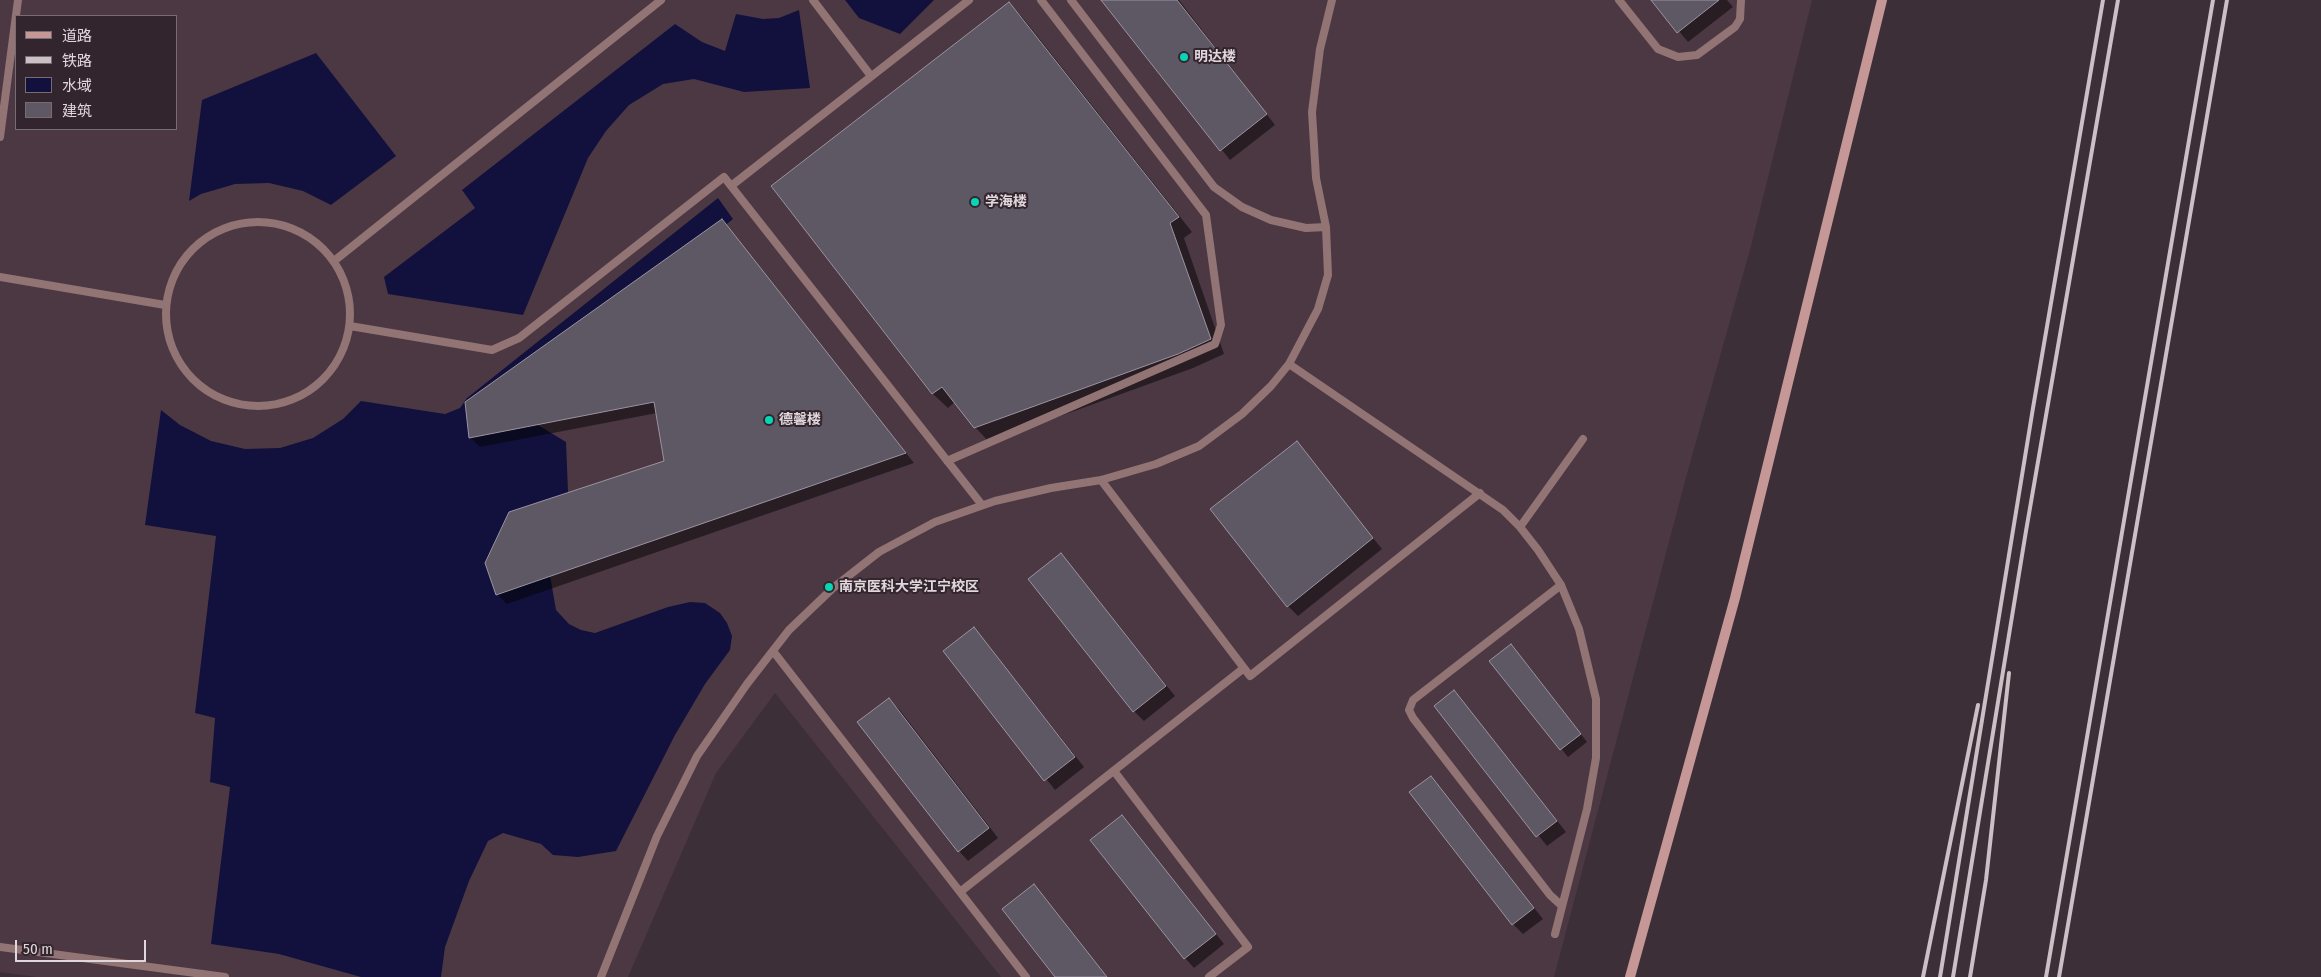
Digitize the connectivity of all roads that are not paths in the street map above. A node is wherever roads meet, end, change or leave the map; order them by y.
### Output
1 (18, 0) edge
2 (661, 0) edge
3 (813, 0) edge
4 (969, 0) edge
5 (1041, 0) edge
6 (1071, 0) edge
7 (1332, 0) edge
8 (1619, 0) edge
9 (1741, 0) edge
10 (1882, 0) edge
11 (16, 15) edge
12 (15, 23) edge
13 (871, 76) junction
14 (0, 137) edge
15 (731, 186) junction
16 (1326, 227) junction
17 (334, 261) junction
18 (0, 277) edge
19 (165, 305) junction
20 (350, 326) junction
21 (1289, 364) junction
22 (1584, 439) dead end
23 (947, 461) junction
24 (1101, 480) junction
25 (1480, 493) junction
26 (982, 506) junction
27 (1520, 527) junction
28 (1561, 585) junction
29 (773, 651) junction
30 (1244, 668) junction
31 (1114, 771) junction
32 (960, 892) junction
33 (1562, 906) junction
34 (1555, 934) dead end
35 (0, 947) edge
36 (225, 977) edge
37 (601, 977) edge
38 (1026, 977) edge
39 (1209, 977) edge
40 (1630, 977) edge

1 - 11 lane
2 - 17 lane
3 - 13 lane
4 - 13 lane
5 - 23 lane
6 - 16 lane
7 - 16 lane
8 - 9 lane
10 - 40 street
12 - 14 lane
13 - 15 lane
15 - 20 lane
15 - 23 lane
16 - 21 lane
17 - 19 lane
17 - 20 lane
18 - 19 lane
19 - 20 lane
21 - 24 lane
21 - 25 lane
22 - 27 lane
23 - 26 lane
24 - 26 lane
24 - 30 lane
25 - 27 lane
25 - 30 lane
26 - 29 lane
27 - 28 lane
28 - 33 lane
28 - 33 lane
29 - 32 lane
29 - 37 lane
30 - 31 lane
31 - 32 lane
31 - 39 lane
32 - 38 lane
33 - 34 lane
35 - 36 lane

